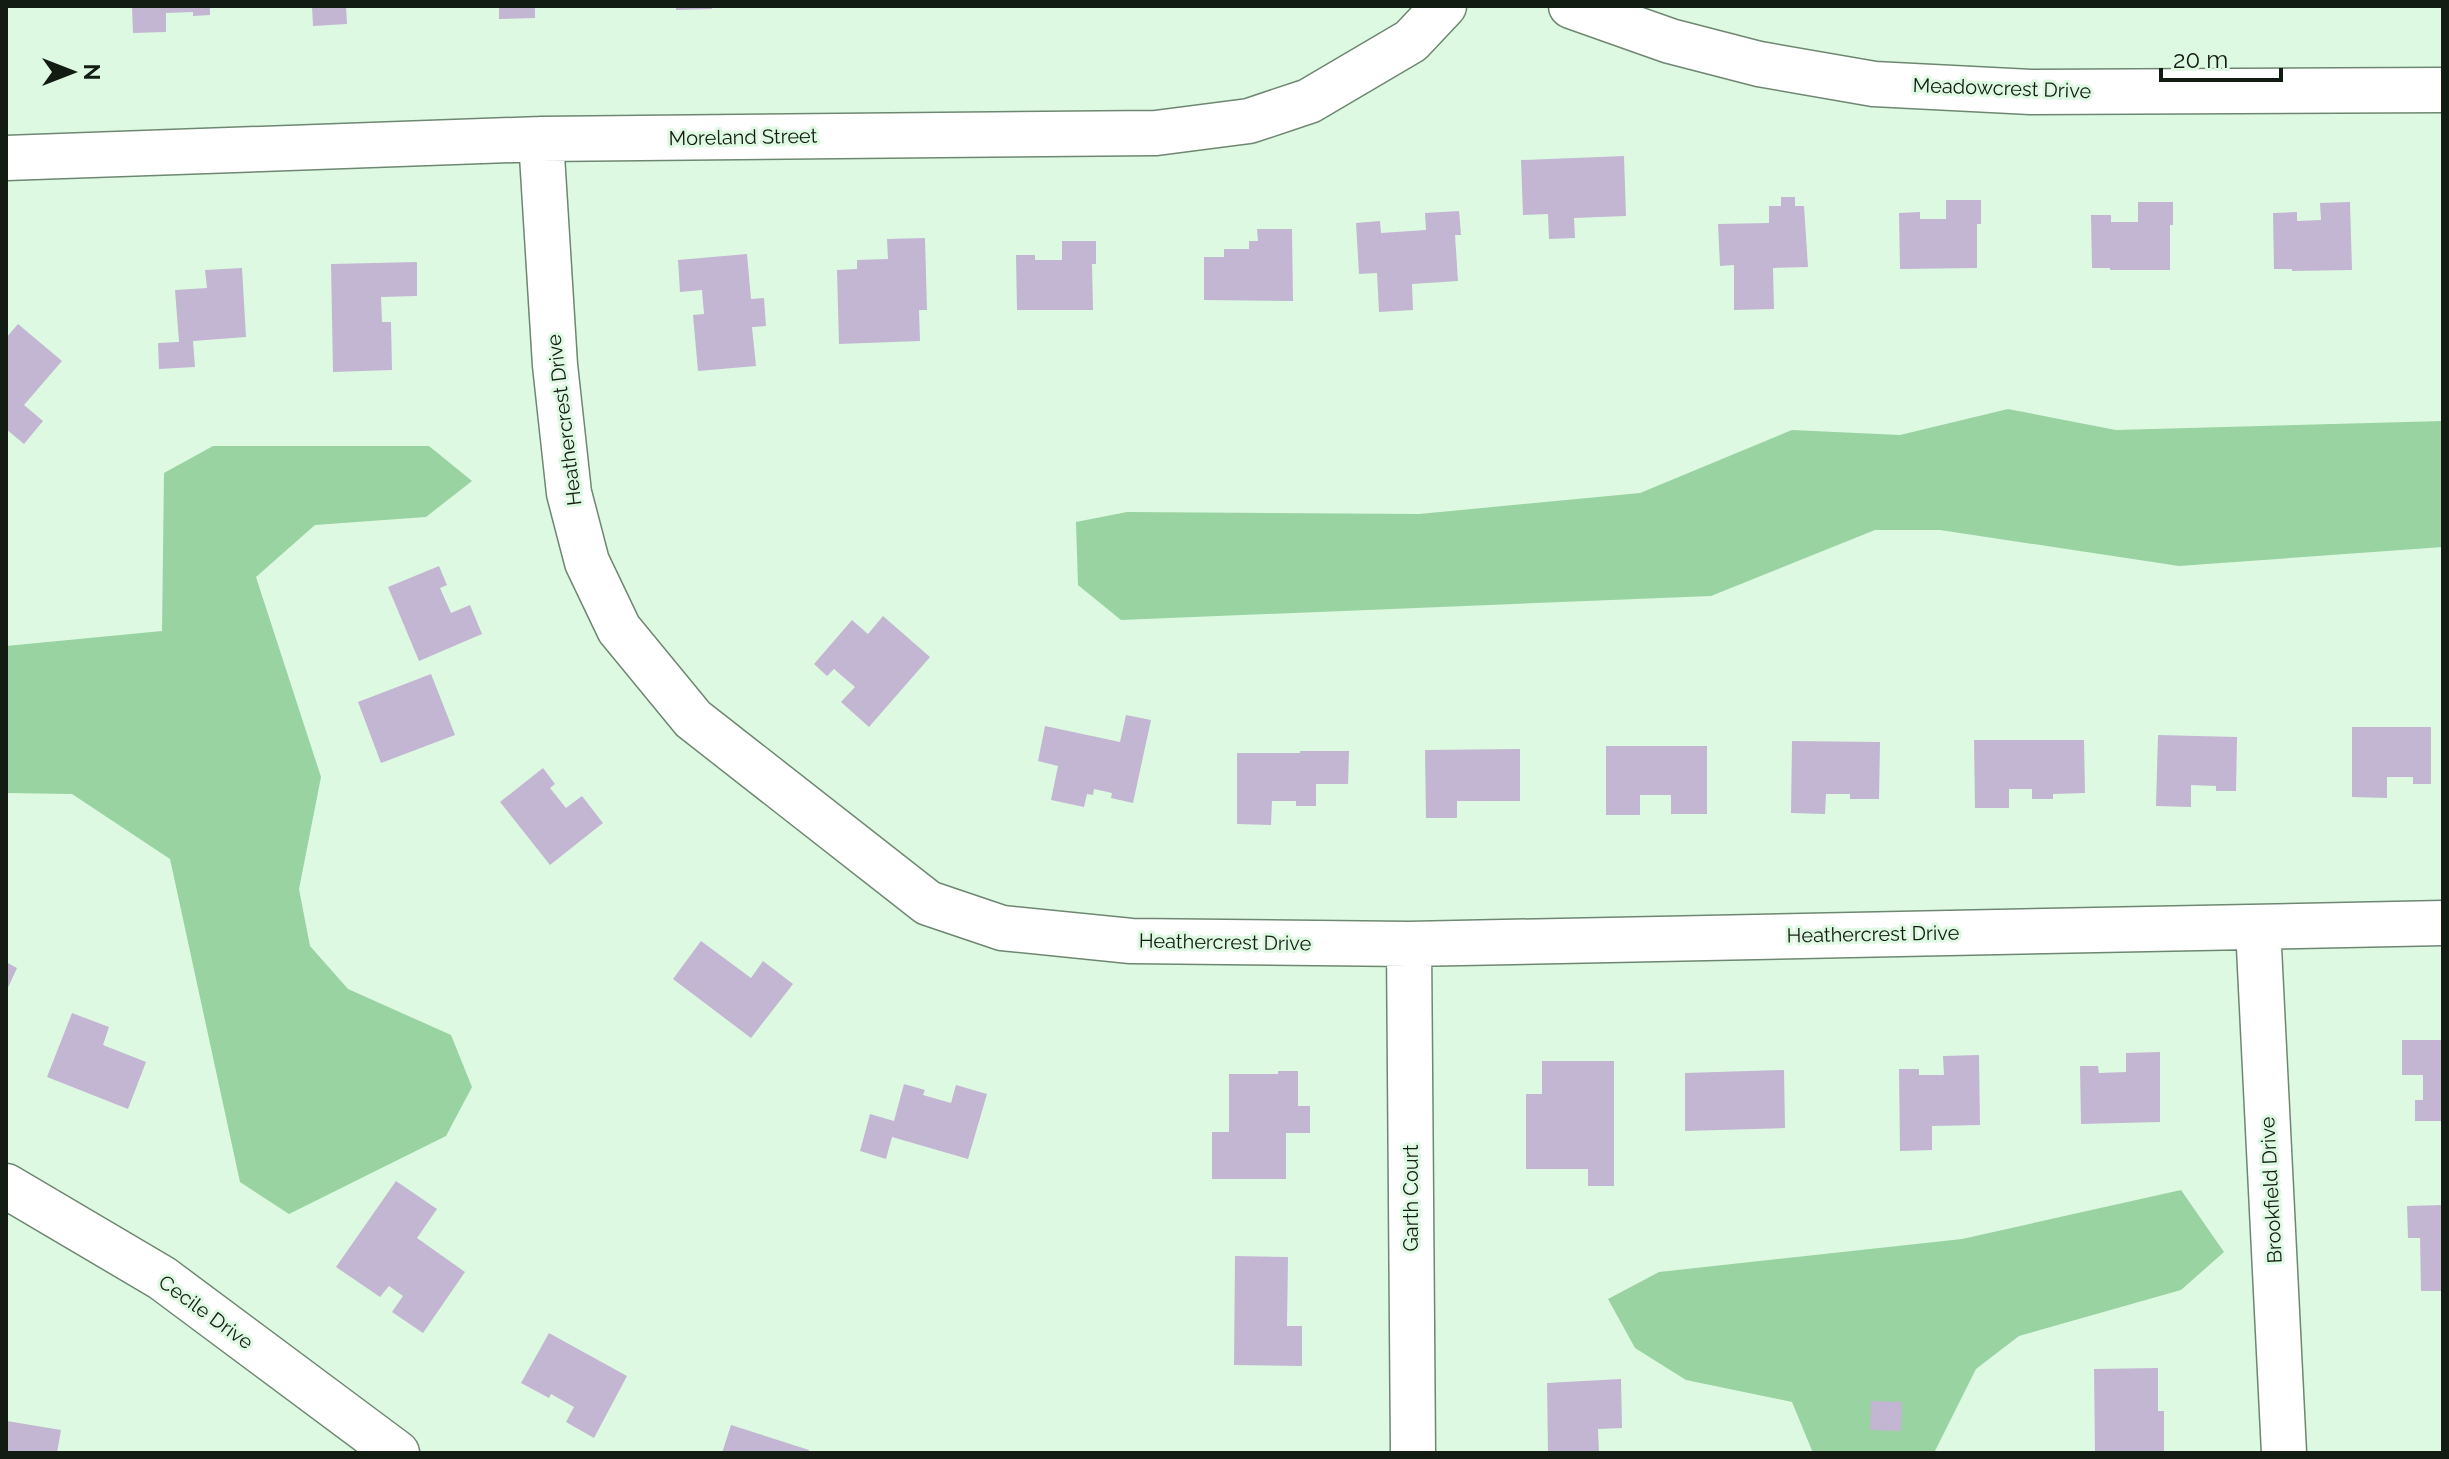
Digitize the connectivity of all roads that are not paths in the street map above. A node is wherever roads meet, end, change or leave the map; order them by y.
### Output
1 (1444, 6) edge
2 (1571, 6) edge
3 (2443, 90) edge
4 (541, 139) junction
5 (6, 158) edge
6 (2443, 923) edge
7 (2258, 927) junction
8 (1409, 944) junction
9 (6, 1186) edge
10 (397, 1453) edge
11 (1413, 1453) edge
12 (2284, 1453) edge

1 - 4 street, Moreland Street
2 - 3 street, Meadowcrest Drive
4 - 5 street, Moreland Street
4 - 8 street, Heathercrest Drive
6 - 7 street, Heathercrest Drive
7 - 8 street, Heathercrest Drive
7 - 12 street, Brookfield Drive
8 - 11 street, Garth Court
9 - 10 street, Cecile Drive

